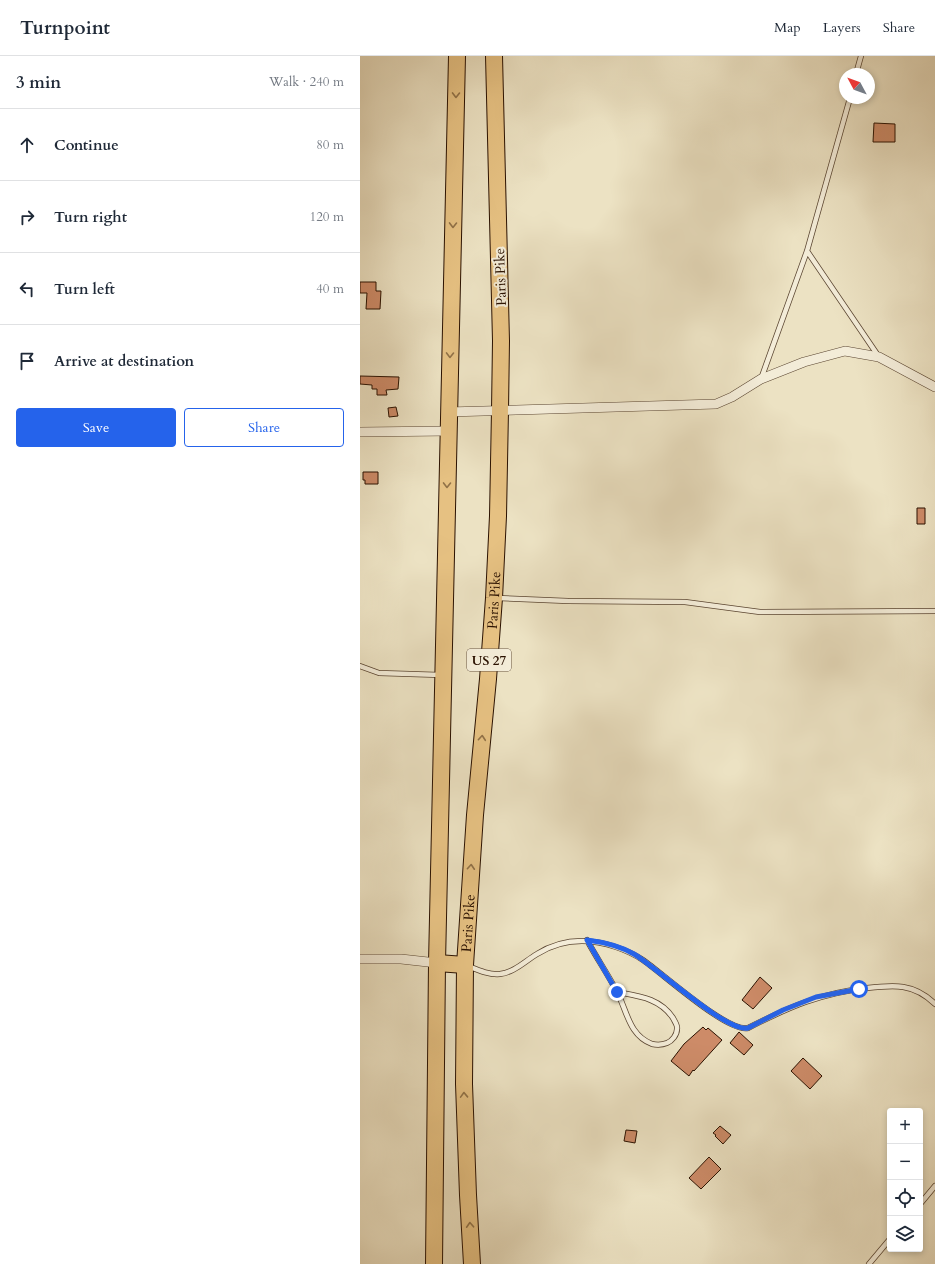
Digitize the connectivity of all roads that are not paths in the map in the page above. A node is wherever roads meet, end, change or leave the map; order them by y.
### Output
1 (457, 56) edge
2 (494, 56) edge
3 (861, 56) edge
4 (858, 68) edge
5 (848, 104) edge
6 (807, 251) junction
7 (879, 357) junction
8 (761, 379) junction
9 (935, 387) edge
10 (500, 410) junction
11 (448, 412) junction
12 (448, 431) junction
13 (360, 432) edge
14 (494, 598) junction
15 (935, 611) edge
16 (360, 666) edge
17 (443, 675) junction
18 (587, 940) junction
19 (360, 959) edge
20 (437, 963) junction
21 (465, 965) junction
22 (617, 992) junction
23 (935, 1004) edge
24 (935, 1186) edge
25 (923, 1200) edge
26 (887, 1243) edge
27 (434, 1264) edge
28 (472, 1264) edge
29 (869, 1264) edge

1 -> 11 highway, Paris Pike
2 - 10 highway, Paris Pike / US 27
3 - 4 lane
5 - 6 lane
6 - 7 lane
6 - 8 lane
7 - 8 street
7 - 9 street
8 - 10 street
10 - 11 street
10 - 14 highway, Paris Pike / US 27
11 - 12 highway, Paris Pike
12 - 13 street
12 -> 17 highway, Paris Pike
14 - 15 lane
21 -> 14 highway, Paris Pike / US 27
16 - 17 lane
17 - 20 highway, Paris Pike
18 - 21 lane
18 - 22 lane
18 - 23 lane
19 - 20 street
20 - 21 highway
20 - 27 highway, Paris Pike
28 -> 21 highway, Paris Pike / US 27
22 - 22 lane
24 - 25 lane
26 - 29 lane

